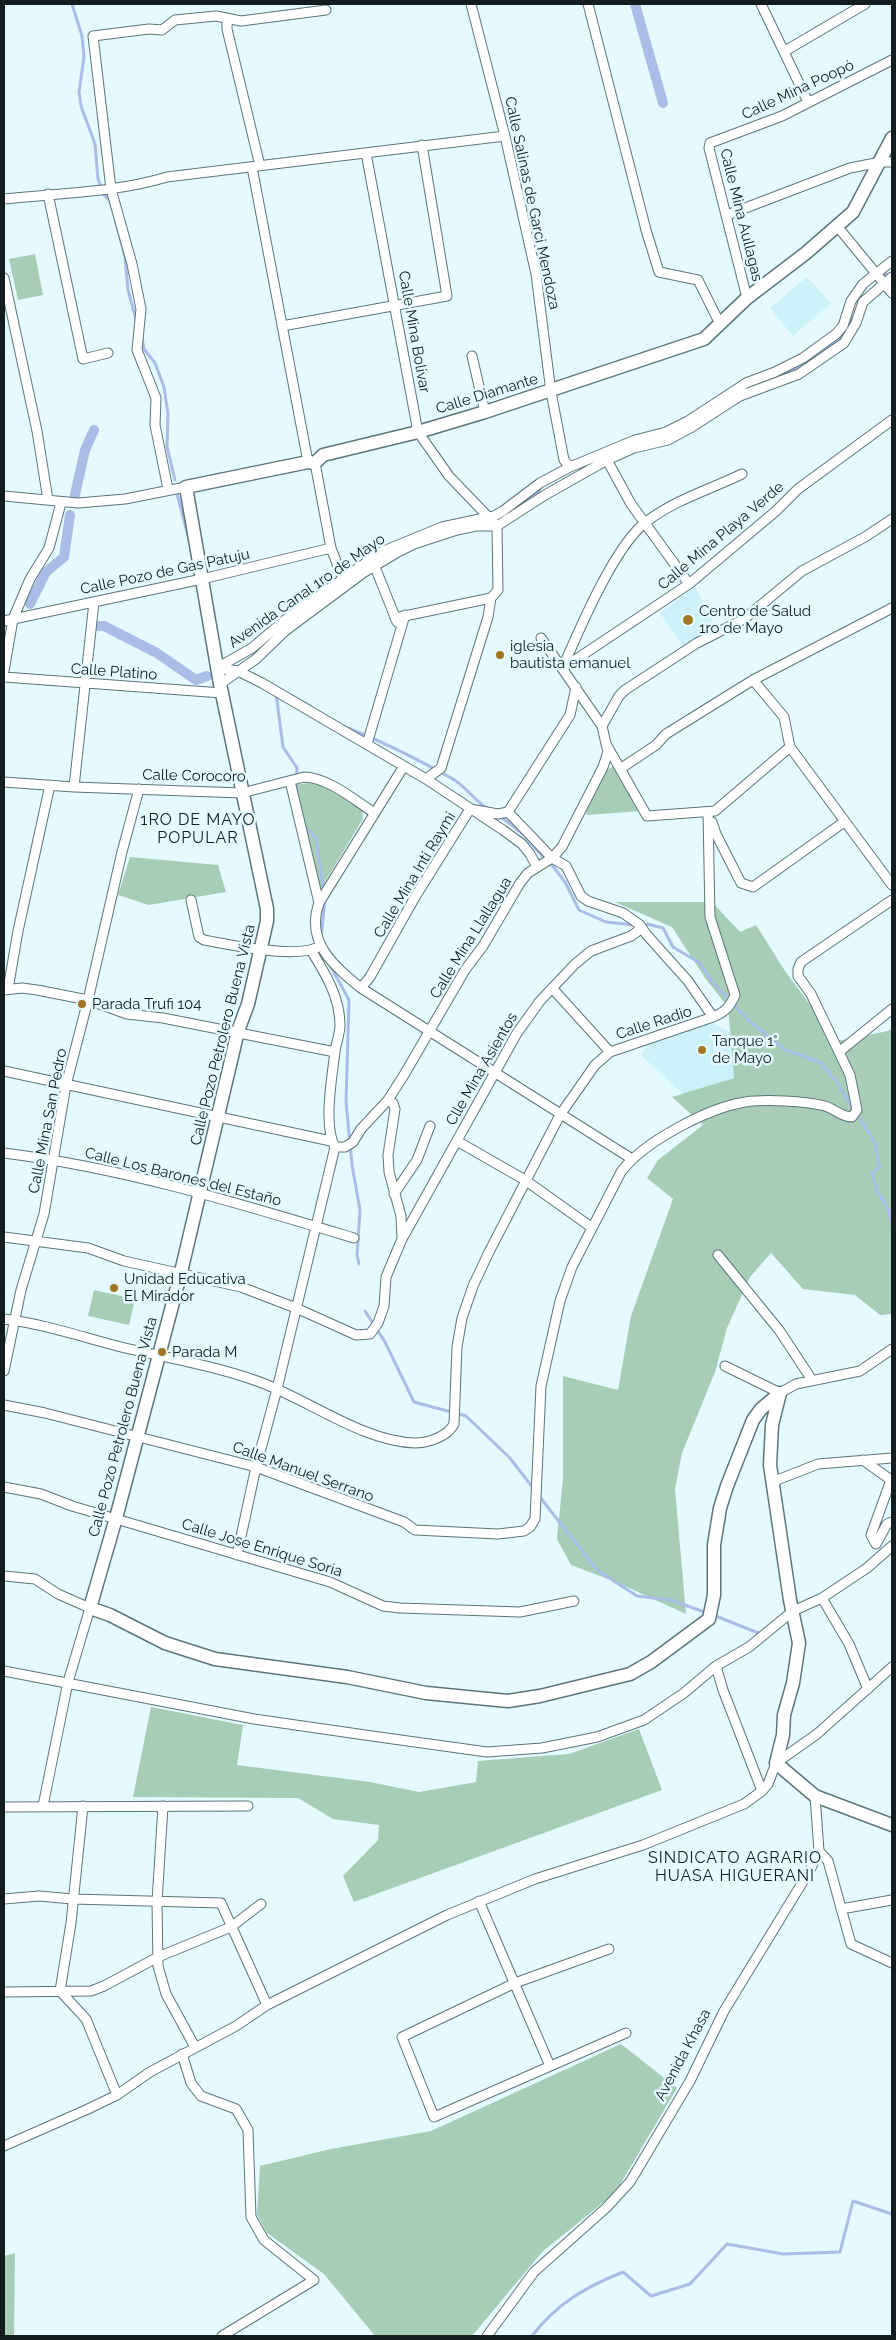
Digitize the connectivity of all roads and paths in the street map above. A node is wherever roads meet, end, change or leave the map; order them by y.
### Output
1 (471, 4) edge
2 (588, 4) edge
3 (761, 4) edge
4 (865, 4) edge
5 (326, 10) dead end
6 (231, 19) junction
7 (785, 51) junction
8 (892, 60) edge
9 (808, 102) junction
10 (505, 136) junction
11 (892, 138) edge
12 (714, 140) joint
13 (422, 145) junction
14 (366, 153) junction
15 (886, 162) edge
16 (256, 167) junction
17 (111, 189) junction
18 (48, 194) junction
19 (4, 198) edge
20 (727, 215) junction
21 (837, 226) junction
22 (892, 261) edge
23 (875, 273) junction
24 (892, 277) edge
25 (4, 278) edge
26 (883, 283) junction
27 (892, 293) edge
28 (747, 298) junction
29 (396, 306) junction
30 (720, 324) junction
31 (282, 326) junction
32 (108, 353) dead end
33 (472, 356) dead end
34 (551, 392) junction
35 (485, 412) junction
36 (892, 420) edge
37 (418, 432) junction
38 (607, 460) junction
39 (311, 463) junction
40 (570, 467) junction
41 (742, 474) dead end
42 (186, 487) junction
43 (168, 489) junction
44 (4, 496) edge
45 (48, 500) junction
46 (61, 503) junction
47 (489, 517) junction
48 (892, 519) edge
49 (645, 522) junction
50 (497, 526) junction
51 (331, 548) junction
52 (373, 562) junction
53 (202, 579) junction
54 (343, 579) junction
55 (689, 584) junction
56 (491, 598) junction
57 (94, 602) junction
58 (892, 608) edge
59 (406, 615) junction
60 (395, 618) junction
61 (8, 620) edge
62 (400, 632) junction
63 (541, 638) dead end
64 (217, 668) junction
65 (563, 668) junction
66 (4, 671) edge
67 (238, 671) junction
68 (4, 677) edge
69 (752, 680) junction
70 (85, 684) junction
71 (576, 687) junction
72 (221, 689) junction
73 (602, 726) junction
74 (367, 744) junction
75 (606, 744) junction
76 (790, 747) junction
77 (404, 766) junction
78 (620, 769) junction
79 (426, 779) junction
80 (290, 781) junction
81 (4, 782) edge
82 (50, 785) junction
83 (74, 787) junction
84 (140, 789) junction
85 (242, 793) junction
86 (470, 809) junction
87 (373, 812) junction
88 (508, 812) junction
89 (708, 812) junction
90 (844, 822) junction
91 (552, 858) junction
92 (537, 867) junction
93 (892, 884) edge
94 (191, 900) dead end
95 (892, 900) edge
96 (319, 904) junction
97 (640, 925) junction
98 (321, 946) junction
99 (261, 949) junction
100 (311, 950) junction
101 (362, 988) junction
102 (552, 988) junction
103 (6, 989) edge
104 (88, 1000) junction
105 (892, 1009) edge
106 (713, 1017) junction
107 (431, 1031) junction
108 (238, 1032) junction
109 (335, 1052) junction
110 (610, 1052) junction
111 (839, 1052) junction
112 (4, 1071) edge
113 (495, 1071) junction
114 (66, 1085) junction
115 (388, 1100) junction
116 (560, 1115) junction
117 (219, 1117) junction
118 (430, 1126) dead end
119 (457, 1141) junction
120 (333, 1144) junction
121 (4, 1153) edge
122 (54, 1159) junction
123 (632, 1159) junction
124 (525, 1180) junction
125 (201, 1193) junction
126 (394, 1194) junction
127 (316, 1227) junction
128 (591, 1227) junction
129 (4, 1238) edge
130 (354, 1238) dead end
131 (402, 1239) junction
132 (35, 1242) junction
133 (718, 1255) dead end
134 (181, 1272) junction
135 (296, 1308) junction
136 (4, 1319) edge
137 (15, 1320) junction
138 (892, 1349) edge
139 (158, 1354) junction
140 (725, 1366) dead end
141 (4, 1371) edge
142 (812, 1380) junction
143 (277, 1389) junction
144 (780, 1393) junction
145 (4, 1405) edge
146 (138, 1436) junction
147 (892, 1458) edge
148 (863, 1460) junction
149 (256, 1467) junction
150 (772, 1482) junction
151 (4, 1487) edge
152 (116, 1518) junction
153 (892, 1522) edge
154 (892, 1546) edge
155 (237, 1556) junction
156 (4, 1576) edge
157 (822, 1598) junction
158 (574, 1601) dead end
159 (90, 1608) junction
160 (794, 1611) junction
161 (716, 1666) junction
162 (892, 1667) edge
163 (4, 1672) edge
164 (68, 1682) junction
165 (868, 1688) junction
166 (776, 1763) junction
167 (762, 1791) junction
168 (814, 1796) junction
169 (43, 1806) junction
170 (83, 1806) junction
171 (163, 1806) junction
172 (248, 1806) dead end
173 (4, 1807) edge
174 (892, 1825) edge
175 (818, 1851) junction
176 (4, 1899) edge
177 (73, 1899) junction
178 (892, 1900) edge
179 (479, 1901) junction
180 (156, 1902) junction
181 (261, 1904) dead end
182 (841, 1909) junction
183 (231, 1926) junction
184 (609, 1949) dead end
185 (158, 1957) junction
186 (892, 1963) edge
187 (515, 1983) junction
188 (60, 1991) junction
189 (4, 1992) edge
190 (267, 2005) junction
191 (626, 2033) dead end
192 (195, 2047) junction
193 (182, 2054) junction
194 (550, 2066) junction
195 (118, 2094) junction
196 (4, 2146) edge
197 (222, 2336) edge
198 (487, 2336) edge

1 - 10 street, Calle Salinas de Garci Mendoza
2 - 30 street
3 - 7 street
4 - 7 street
5 - 6 street
6 - 16 street
6 - 17 street
7 - 9 street
8 - 9 street, Calle Mina Poopó
9 - 12 street, Calle Mina Poopó
10 - 13 street
10 - 34 street, Calle Salinas de Garci Mendoza
11 - 15 street, Calle Diamante
12 - 20 street, Calle Mina Aullagas
13 - 14 street
13 - 29 street
14 - 16 street
14 - 29 street, Calle Mina Bolivar
15 - 20 street
15 - 21 street, Calle Diamante
16 - 17 street
16 - 31 street
17 - 18 street
17 - 43 street
18 - 19 street
18 - 32 street
20 - 28 street, Calle Mina Aullagas
21 - 23 street
21 - 28 street, Calle Diamante
22 - 23 street, Avenida Canal 1ro de Mayo
23 - 26 street
23 - 40 street, Avenida Canal 1ro de Mayo
24 - 26 street
25 - 45 street
26 - 27 street
26 - 38 street
28 - 30 street, Calle Diamante
29 - 31 street
29 - 37 street, Calle Mina Bolivar
30 - 34 street, Calle Diamante
31 - 39 street
33 - 35 street
34 - 35 street, Calle Diamante
34 - 40 street, Calle Salinas de Garci Mendoza
35 - 37 street, Calle Diamante
36 - 55 street, Calle Mina Playa Verde
37 - 39 street, Calle Diamante
37 - 47 street, Calle Mina Bolivar
38 - 49 street
38 - 50 street
39 - 42 street, Calle Diamante
39 - 51 street
40 - 47 street, Avenida Canal 1ro de Mayo
41 - 49 street
42 - 43 street, Calle Diamante
42 - 53 street, Calle Pozo Petrolero Buena Vista
43 - 46 street, Calle Diamante
44 - 45 street, Calle Diamante
45 - 46 street, Calle Diamante
46 - 61 street
47 - 50 street, Calle Mina Bolivar
47 - 52 street, Avenida Canal 1ro de Mayo
48 - 73 street
49 - 55 street
49 - 65 street
50 - 52 street, Avenida Canal 1ro de Mayo
50 - 56 street
51 - 53 street, Calle Pozo de Gas Patuju
51 - 54 street
52 - 54 street, Avenida Canal 1ro de Mayo
52 - 60 street
52 - 67 street, Avenida Canal 1ro de Mayo
53 - 57 street, Calle Pozo de Gas Patuju
53 - 64 street, Calle Pozo Petrolero Buena Vista
54 - 64 street, Avenida Canal 1ro de Mayo
55 - 65 street, Calle Mina Playa Verde
56 - 59 street
56 - 79 street
57 - 61 street, Calle Pozo de Gas Patuju
57 - 70 street
58 - 69 street
59 - 60 street
59 - 62 street
60 - 62 street
61 - 66 street
62 - 74 street
63 - 65 street
64 - 67 street
64 - 72 street, Calle Pozo Petrolero Buena Vista
65 - 71 street
67 - 72 street, Avenida Canal 1ro de Mayo
67 - 74 street
68 - 70 street, Calle Platino
69 - 76 street
69 - 78 street
70 - 72 street, Calle Platino
70 - 83 street
71 - 73 street
71 - 88 street
72 - 85 street, Calle Pozo Petrolero Buena Vista
73 - 75 street
74 - 77 street
75 - 78 street
75 - 91 street, Calle Mina Llallagua
76 - 89 street
76 - 90 street
77 - 79 street
77 - 87 street
78 - 89 street
79 - 86 street
80 - 85 street, Calle Corocoro
80 - 87 street, Calle Corocoro
80 - 96 street
81 - 82 street, Calle Corocoro
82 - 83 street, Calle Corocoro
82 - 103 street
83 - 84 street, Calle Corocoro
84 - 85 street, Calle Corocoro
84 - 104 street, Calle Mina San Pedro
85 - 99 street, Calle Pozo Petrolero Buena Vista
86 - 88 street, Calle Mina Inti Raymi
86 - 92 street
86 - 101 street, Calle Mina Inti Raymi
87 - 96 street
88 - 91 street
89 - 90 street
89 - 106 street
90 - 93 street
91 - 92 street, Calle Mina Llallagua
91 - 97 street
92 - 107 street, Calle Mina Llallagua
94 - 99 street
95 - 111 street
96 - 98 street
97 - 102 street, Clle Mina Asientos
97 - 106 street, Calle Radio
98 - 100 street
98 - 101 street
99 - 100 street
99 - 108 street, Calle Pozo Petrolero Buena Vista
100 - 109 street
101 - 107 street
102 - 110 street
102 - 113 street, Clle Mina Asientos
103 - 104 street
104 - 108 street
104 - 114 street, Calle Mina San Pedro
105 - 111 street
106 - 110 street, Calle Radio
107 - 113 street
107 - 115 street, Calle Mina Llallagua
108 - 109 street
108 - 117 street, Calle Pozo Petrolero Buena Vista
109 - 120 street
110 - 116 street, Calle Radio
111 - 123 street
112 - 114 street
113 - 116 street
113 - 119 street, Clle Mina Asientos
114 - 117 street
114 - 122 street, Calle Mina San Pedro
115 - 120 street, Calle Mina Llallagua
115 - 126 street
116 - 123 street
116 - 124 street, Calle Radio
117 - 120 street
117 - 125 street, Calle Pozo Petrolero Buena Vista
118 - 126 street
119 - 124 street
119 - 131 street, Clle Mina Asientos
120 - 127 street
121 - 122 street, Calle Los Barones del Estaño
122 - 125 street, Calle Los Barones del Estaño
122 - 132 street, Calle Mina San Pedro
123 - 128 street
124 - 128 street
124 - 143 street, Calle Radio
125 - 127 street, Calle Los Barones del Estaño
125 - 134 street, Calle Pozo Petrolero Buena Vista
126 - 131 street
127 - 130 street, Calle Los Barones del Estaño
127 - 135 street
128 - 149 street, Calle Manuel Serrano
129 - 132 street
131 - 135 street, Clle Mina Asientos
132 - 134 street
132 - 137 street, Calle Mina San Pedro
133 - 142 street
134 - 135 street
134 - 139 street, Calle Pozo Petrolero Buena Vista
135 - 143 street
136 - 137 street
137 - 139 street
137 - 141 street, Calle Mina San Pedro
138 - 142 street
139 - 143 street
139 - 146 street, Calle Pozo Petrolero Buena Vista
140 - 144 street
142 - 144 street
143 - 149 street
144 - 150 street
144 - 159 street
145 - 146 street, Calle Manuel Serrano
146 - 149 street, Calle Manuel Serrano
146 - 152 street, Calle Pozo Petrolero Buena Vista
147 - 148 street
148 - 150 street
148 - 153 street
149 - 155 street
150 - 160 street
151 - 152 street, Calle Jose Enrique Soria
152 - 155 street, Calle Jose Enrique Soria
152 - 159 street, Calle Pozo Petrolero Buena Vista
154 - 157 street
155 - 158 street, Calle Jose Enrique Soria
156 - 159 street
157 - 160 street
157 - 165 street
159 - 164 street, Calle Pozo Petrolero Buena Vista
160 - 161 street
160 - 166 street
161 - 164 street
161 - 167 street
162 - 165 street
163 - 164 street
164 - 169 street, Calle Pozo Petrolero Buena Vista
165 - 166 street
166 - 167 street
166 - 168 street
167 - 179 street
168 - 174 street
168 - 175 street, Avenida Khasa
169 - 170 street
169 - 173 street
170 - 171 street
170 - 177 street
171 - 172 street
171 - 180 street
175 - 182 street
175 - 198 street, Avenida Khasa
176 - 177 street
177 - 180 street
177 - 188 street
178 - 182 street
179 - 187 street
179 - 190 street
180 - 183 street
180 - 185 street
181 - 183 street
182 - 186 street
183 - 185 street
183 - 190 street
184 - 187 street
185 - 188 street
185 - 192 street
187 - 194 street
187 - 194 street
188 - 189 street
188 - 195 street
190 - 192 street
191 - 194 street
192 - 193 street
193 - 195 street
193 - 197 street
195 - 196 street

